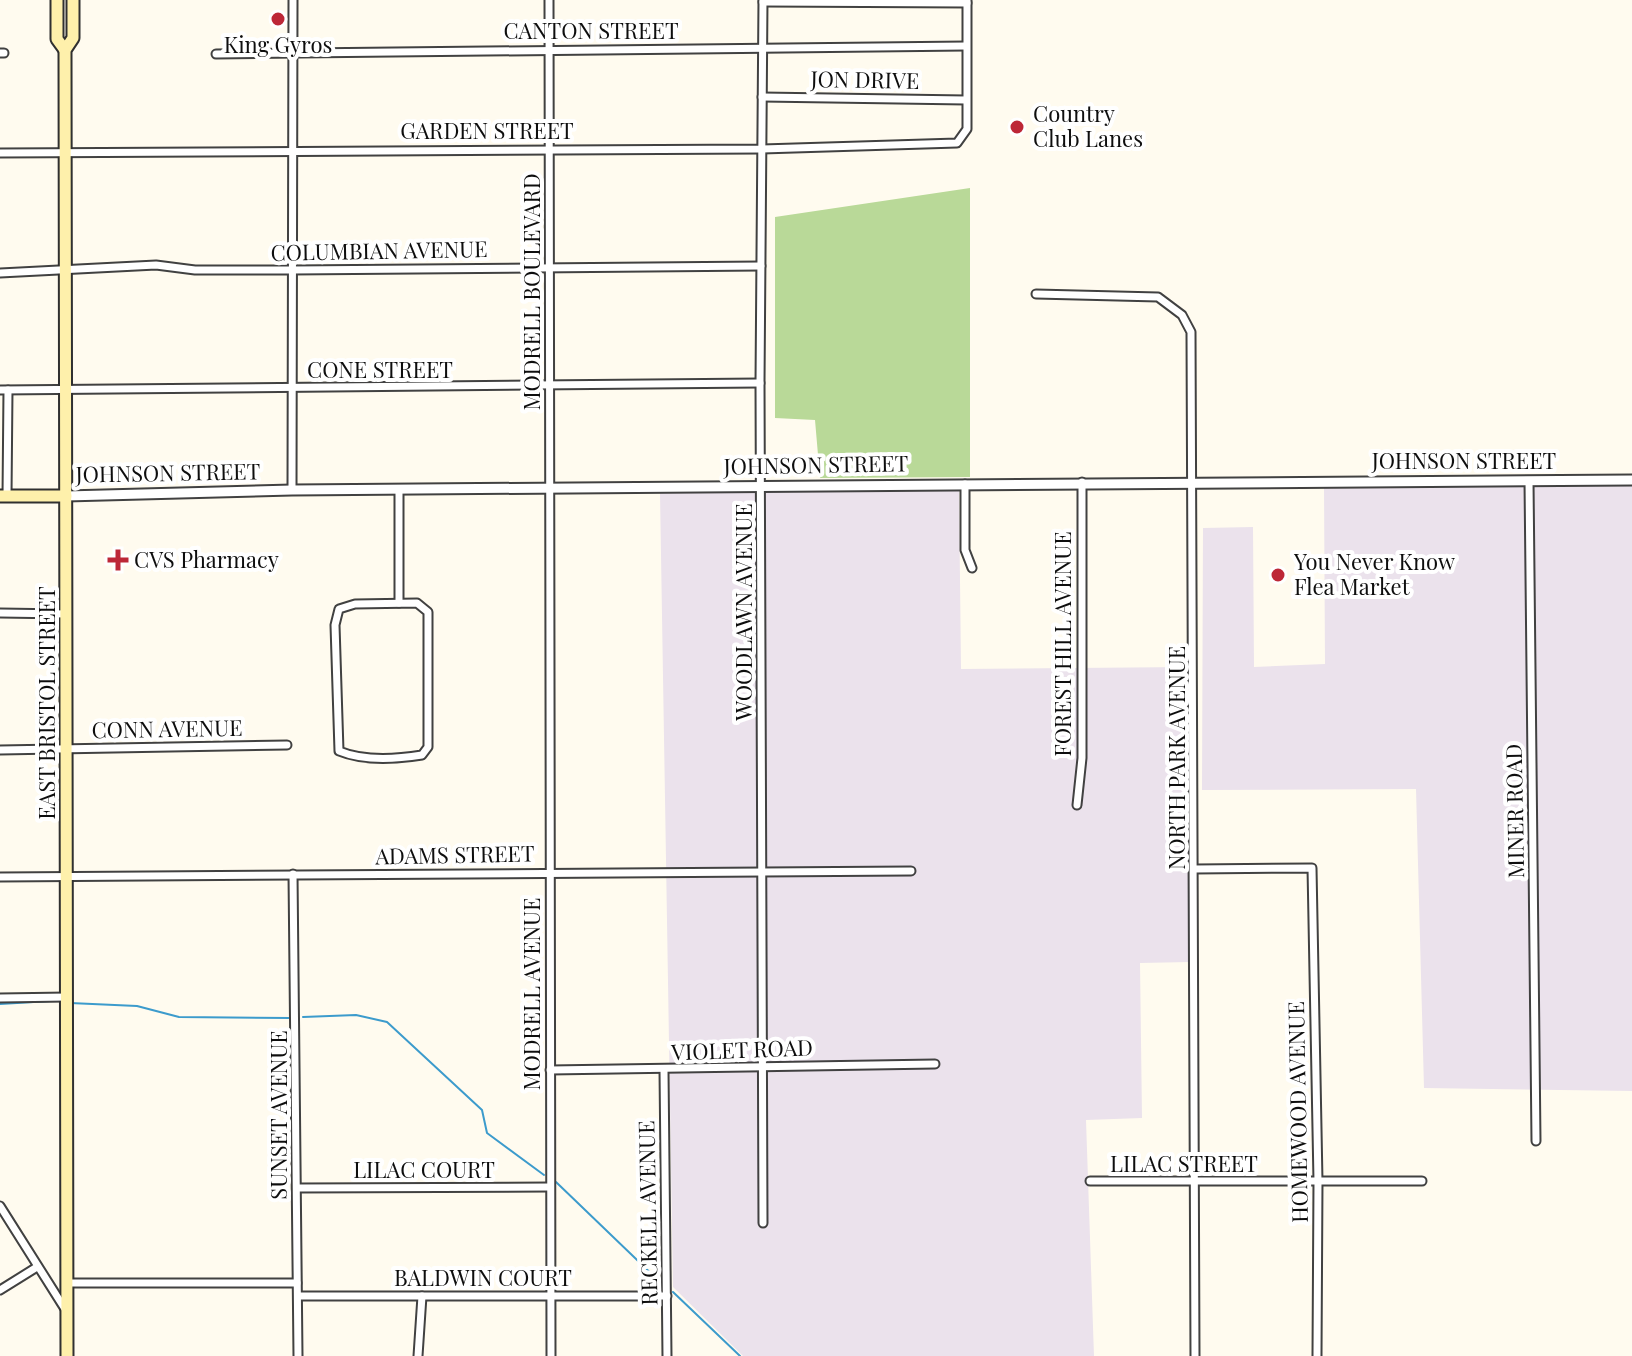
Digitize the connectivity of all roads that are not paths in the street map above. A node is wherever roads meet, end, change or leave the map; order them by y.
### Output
1 (57, 0) edge
2 (73, 0) edge
3 (293, 0) edge
4 (549, 0) edge
5 (763, 1) edge
6 (967, 2) edge
7 (966, 46) junction
8 (763, 48) junction
9 (550, 49) junction
10 (65, 50) junction
11 (293, 52) junction
12 (216, 54) dead end
13 (762, 97) junction
14 (966, 100) junction
15 (550, 148) junction
16 (762, 149) junction
17 (293, 150) junction
18 (0, 153) edge
19 (66, 154) junction
20 (550, 266) junction
21 (761, 266) junction
22 (292, 270) junction
23 (66, 271) junction
24 (0, 273) edge
25 (1036, 294) dead end
26 (760, 383) junction
27 (550, 387) junction
28 (292, 388) junction
29 (4, 390) edge
30 (66, 390) junction
31 (1632, 480) edge
32 (1194, 481) junction
33 (1529, 481) junction
34 (1082, 482) junction
35 (965, 484) junction
36 (763, 485) junction
37 (549, 487) junction
38 (399, 489) junction
39 (292, 490) junction
40 (4, 496) edge
41 (66, 496) junction
42 (972, 568) dead end
43 (399, 603) junction
44 (0, 613) edge
45 (67, 614) junction
46 (287, 745) dead end
47 (67, 748) junction
48 (0, 750) edge
49 (1077, 805) dead end
50 (1195, 869) junction
51 (760, 871) junction
52 (911, 871) dead end
53 (549, 872) junction
54 (293, 874) junction
55 (67, 876) junction
56 (0, 877) edge
57 (67, 997) junction
58 (0, 998) edge
59 (935, 1064) dead end
60 (763, 1068) junction
61 (550, 1070) junction
62 (664, 1070) junction
63 (1536, 1141) dead end
64 (1090, 1181) dead end
65 (1318, 1181) junction
66 (1422, 1181) dead end
67 (1195, 1183) junction
68 (550, 1187) junction
69 (298, 1188) junction
70 (0, 1206) edge
71 (763, 1223) dead end
72 (37, 1267) junction
73 (67, 1283) junction
74 (297, 1283) junction
75 (0, 1290) edge
76 (551, 1295) junction
77 (299, 1296) junction
78 (422, 1296) junction
79 (667, 1296) junction
80 (67, 1312) junction
81 (67, 1356) edge
82 (298, 1356) edge
83 (418, 1356) edge
84 (551, 1356) edge
85 (667, 1356) edge
86 (1195, 1356) edge
87 (1317, 1356) edge

1 - 10 main road, EAST BRISTOL STREET
2 - 10 main road, EAST BRISTOL STREET
3 - 11 street
4 - 9 street, MODRELL BOULEVARD
5 - 6 street
5 - 8 street, WOODLAWN AVENUE
6 - 7 street
7 - 8 street, CANTON STREET
7 - 14 street
8 - 9 street, CANTON STREET
8 - 13 street, WOODLAWN AVENUE
9 - 11 street, CANTON STREET
9 - 15 street, MODRELL BOULEVARD
10 - 19 main road, EAST BRISTOL STREET
11 - 12 street, CANTON STREET
11 - 17 street
13 - 14 street, JON DRIVE
13 - 16 street, WOODLAWN AVENUE
14 - 16 street, GARDEN STREET
15 - 16 street, GARDEN STREET
15 - 17 street, GARDEN STREET
15 - 20 street, MODRELL BOULEVARD
16 - 21 street, WOODLAWN AVENUE
17 - 19 street, GARDEN STREET
17 - 22 street
18 - 19 street, GARDEN STREET
19 - 23 main road, EAST BRISTOL STREET
20 - 21 street, COLUMBIAN AVENUE
20 - 22 street, COLUMBIAN AVENUE
20 - 27 street, MODRELL BOULEVARD
21 - 26 street, WOODLAWN AVENUE
22 - 23 street, COLUMBIAN AVENUE
22 - 28 street
23 - 24 street, COLUMBIAN AVENUE
23 - 30 main road, EAST BRISTOL STREET
25 - 32 street, NORTH PARK AVENUE
26 - 27 street, CONE STREET
26 - 36 street, WOODLAWN AVENUE
27 - 28 street, CONE STREET
27 - 37 street, MODRELL BOULEVARD
28 - 30 street, CONE STREET
28 - 39 street
29 - 30 street, CONE STREET
29 - 40 street
30 - 41 main road, EAST BRISTOL STREET
31 - 33 street, JOHNSON STREET
32 - 33 street, JOHNSON STREET
32 - 34 street, JOHNSON STREET
32 - 50 street, NORTH PARK AVENUE
33 - 63 street, MINER ROAD
34 - 35 street, JOHNSON STREET
34 - 49 street, FOREST HILL AVENUE
35 - 36 street, JOHNSON STREET
35 - 42 street
36 - 37 street, JOHNSON STREET
36 - 51 street, WOODLAWN AVENUE
37 - 38 street, JOHNSON STREET
37 - 53 street, MODRELL AVENUE
38 - 39 street, JOHNSON STREET
38 - 43 street
39 - 41 street, JOHNSON STREET
40 - 41 main road, JOHNSON STREET
41 - 45 main road, EAST BRISTOL STREET
43 - 43 street
44 - 45 street
45 - 47 main road, EAST BRISTOL STREET
46 - 47 street, CONN AVENUE
47 - 48 street, CONN AVENUE
47 - 55 main road, EAST BRISTOL STREET
50 - 65 street, HOMEWOOD AVENUE
50 - 67 street, NORTH PARK AVENUE
51 - 52 street, ADAMS STREET
51 - 53 street, ADAMS STREET
51 - 60 street, WOODLAWN AVENUE
53 - 54 street, ADAMS STREET
53 - 61 street, MODRELL AVENUE
54 - 55 street, ADAMS STREET
54 - 69 street, SUNSET AVENUE
55 - 56 street, ADAMS STREET
55 - 57 main road, EAST BRISTOL STREET
57 - 58 street
57 - 73 main road, EAST BRISTOL STREET
59 - 60 street, VIOLET ROAD
60 - 62 street, VIOLET ROAD
60 - 71 street, WOODLAWN AVENUE
61 - 62 street, VIOLET ROAD
61 - 68 street, MODRELL AVENUE
62 - 79 street, RECKELL AVENUE
64 - 67 street, LILAC STREET
65 - 66 street, LILAC STREET
65 - 67 street, LILAC STREET
65 - 87 street, HOMEWOOD AVENUE
67 - 86 street, NORTH PARK AVENUE
68 - 69 street, LILAC COURT
68 - 76 street, MODRELL AVENUE
69 - 74 street, SUNSET AVENUE
70 - 72 street
72 - 75 street
72 - 80 street
73 - 74 street
73 - 80 main road, EAST BRISTOL STREET
74 - 77 street, SUNSET AVENUE
76 - 78 street, BALDWIN COURT
76 - 79 street, BALDWIN COURT
76 - 84 street, MODRELL AVENUE
77 - 78 street, BALDWIN COURT
77 - 82 street, SUNSET AVENUE
78 - 83 street
79 - 85 street, RECKELL AVENUE
80 - 81 main road, EAST BRISTOL STREET

